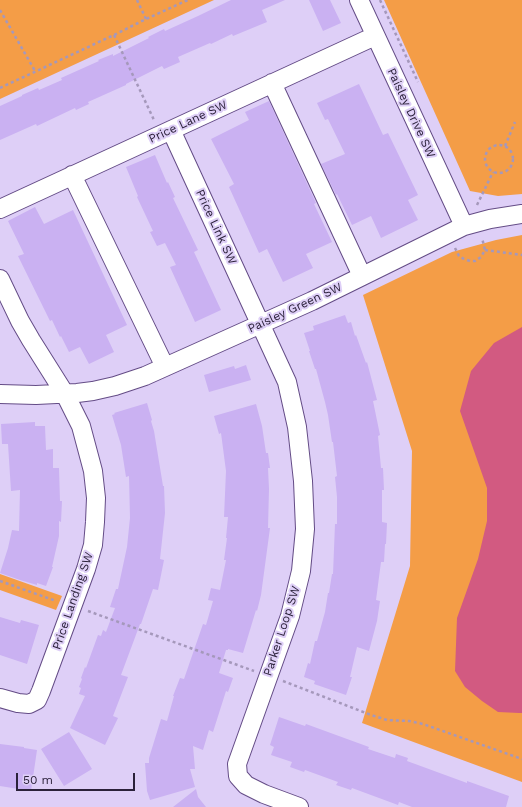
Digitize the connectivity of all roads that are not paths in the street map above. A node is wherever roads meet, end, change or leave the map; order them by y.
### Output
1 (359, 0) edge
2 (375, 36) junction
3 (272, 83) junction
4 (166, 132) junction
5 (72, 175) junction
6 (0, 208) edge
7 (522, 214) edge
8 (463, 227) junction
9 (362, 276) junction
10 (0, 279) edge
11 (261, 324) junction
12 (165, 367) junction
13 (0, 394) edge
14 (65, 394) junction
15 (0, 698) edge
16 (299, 807) edge

1 - 2 street, Paisley Drive SW
2 - 3 street, Price Lane SW
2 - 8 street, Paisley Drive SW
3 - 4 street, Price Lane SW
3 - 9 street
4 - 5 street, Price Lane SW
4 - 11 street, Price Link SW
5 - 6 street, Price Lane SW
5 - 12 street
7 - 8 street, Paisley Green SW
8 - 9 street, Paisley Green SW
9 - 11 street, Paisley Green SW
10 - 14 street, Price Landing SW
11 - 12 street, Paisley Green SW
11 - 16 street, Parker Loop SW
12 - 14 street, Paisley Green SW
13 - 14 street, Paisley Green SW
14 - 15 street, Price Landing SW

